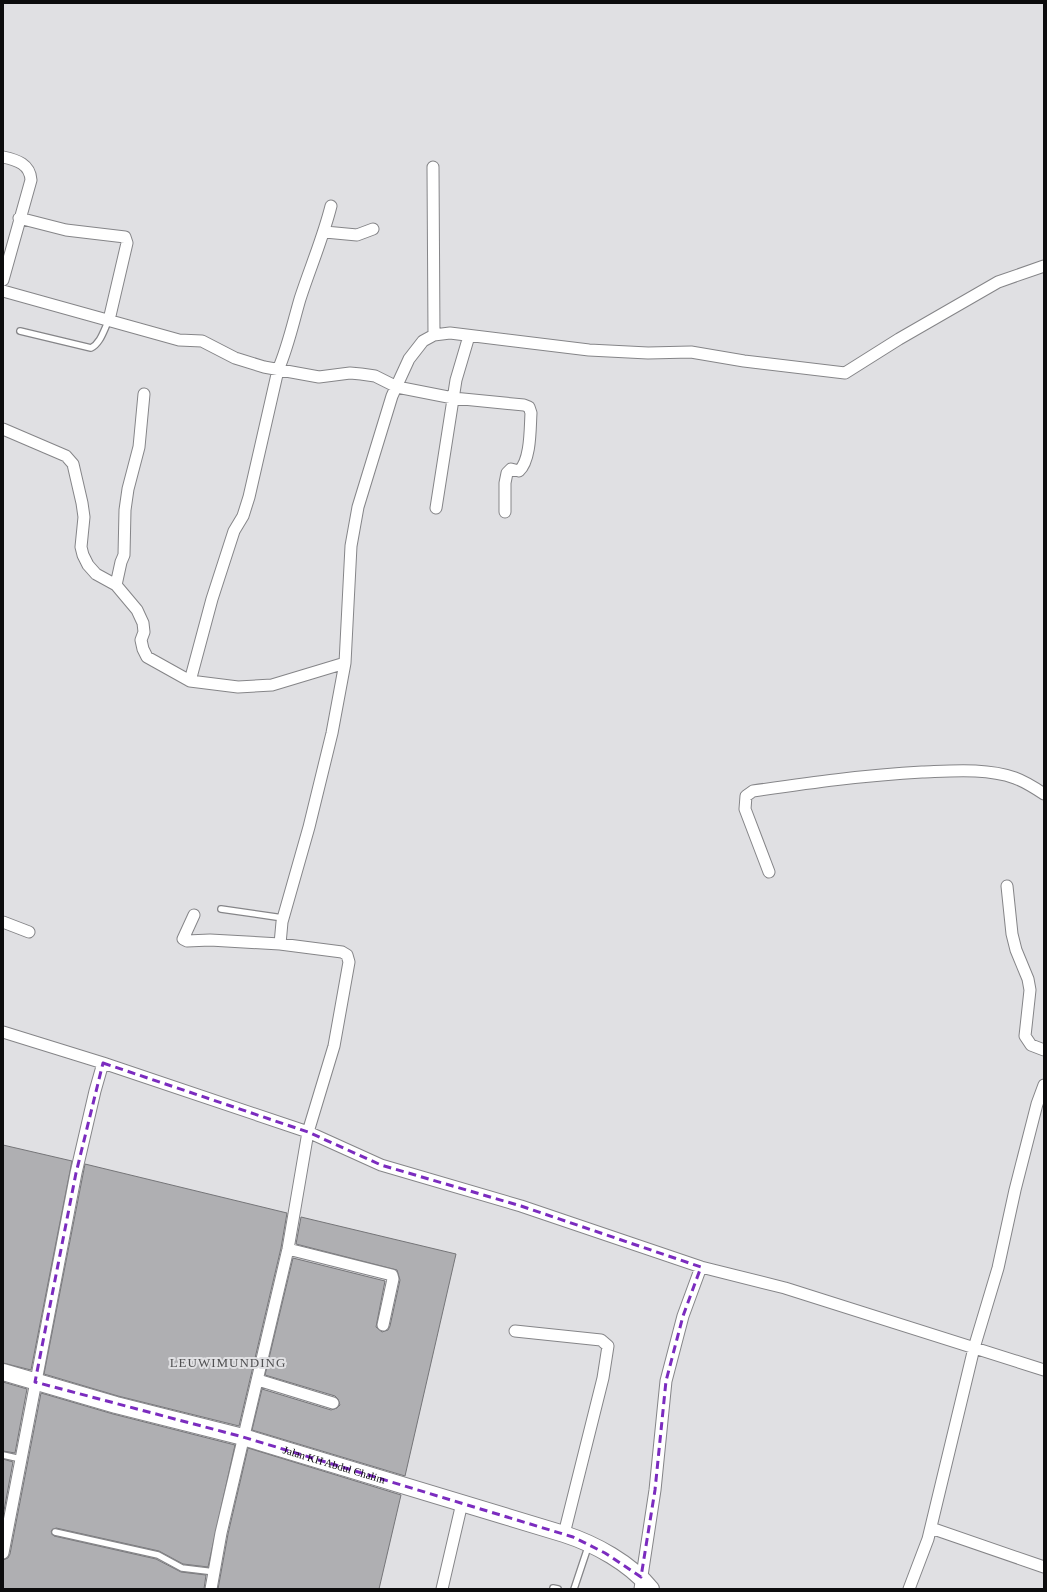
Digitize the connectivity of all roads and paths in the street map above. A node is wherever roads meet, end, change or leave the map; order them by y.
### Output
1 (3, 157) edge
2 (432, 167) dead end
3 (331, 206) dead end
4 (19, 218) junction
5 (373, 229) dead end
6 (325, 232) junction
7 (1044, 266) edge
8 (4, 275) edge
9 (3, 292) edge
10 (109, 320) junction
11 (20, 331) dead end
12 (434, 335) junction
13 (469, 336) junction
14 (278, 370) junction
15 (397, 387) junction
16 (144, 394) dead end
17 (453, 398) junction
18 (3, 429) edge
19 (436, 508) dead end
20 (506, 512) dead end
21 (116, 585) junction
22 (345, 664) junction
23 (190, 681) junction
24 (1044, 794) edge
25 (769, 872) dead end
26 (1007, 886) dead end
27 (221, 909) dead end
28 (194, 916) dead end
29 (283, 918) junction
30 (3, 922) edge
31 (29, 932) dead end
32 (280, 944) junction
33 (3, 1032) edge
34 (1044, 1050) edge
35 (103, 1063) junction
36 (1044, 1085) edge
37 (308, 1132) junction
38 (288, 1249) junction
39 (701, 1267) junction
40 (383, 1325) dead end
41 (515, 1331) dead end
42 (974, 1348) junction
43 (1044, 1370) edge
44 (3, 1372) edge
45 (258, 1380) junction
46 (35, 1382) junction
47 (333, 1403) dead end
48 (243, 1437) junction
49 (3, 1455) edge
50 (21, 1459) junction
51 (462, 1504) junction
52 (7, 1511) edge
53 (931, 1528) junction
54 (55, 1532) dead end
55 (564, 1534) junction
56 (5, 1535) edge
57 (589, 1544) junction
58 (3, 1553) edge
59 (1044, 1567) edge
60 (215, 1572) junction
61 (644, 1585) edge
62 (211, 1589) edge
63 (442, 1589) edge
64 (574, 1589) edge
65 (909, 1589) edge

1 - 4 street
2 - 12 street
3 - 6 street
4 - 8 street
4 - 10 street
5 - 6 street
6 - 14 street
7 - 13 street
9 - 10 street
10 - 11 lane
10 - 14 street
12 - 13 street
12 - 15 street
13 - 17 street
14 - 15 street
14 - 23 street
15 - 17 street
15 - 22 street
16 - 21 street
17 - 19 street
17 - 20 street
18 - 21 street
21 - 23 street
22 - 23 street
22 - 29 street
24 - 25 street
26 - 34 street
27 - 29 lane
28 - 32 street
29 - 32 street
30 - 31 street
32 - 37 street
33 - 35 street
35 - 37 street
35 - 46 street
36 - 42 street
37 - 38 street
37 - 39 street
38 - 40 street
38 - 45 street
39 - 42 street
39 - 61 street
41 - 55 street
42 - 43 street
42 - 53 street
44 - 46 street, Jalan KH Abdul Chalim
45 - 47 street
45 - 48 street
46 - 48 street, Jalan KH Abdul Chalim
46 - 50 street
48 - 51 street, Jalan KH Abdul Chalim
48 - 60 street
49 - 50 lane
50 - 52 street
51 - 55 street, Jalan KH Abdul Chalim
51 - 63 street
52 - 56 street
53 - 59 street
53 - 65 street
54 - 60 lane
55 - 57 street, Jalan KH Abdul Chalim
56 - 58 street
57 - 61 street, Jalan KH Abdul Chalim
57 - 64 lane
60 - 62 street

